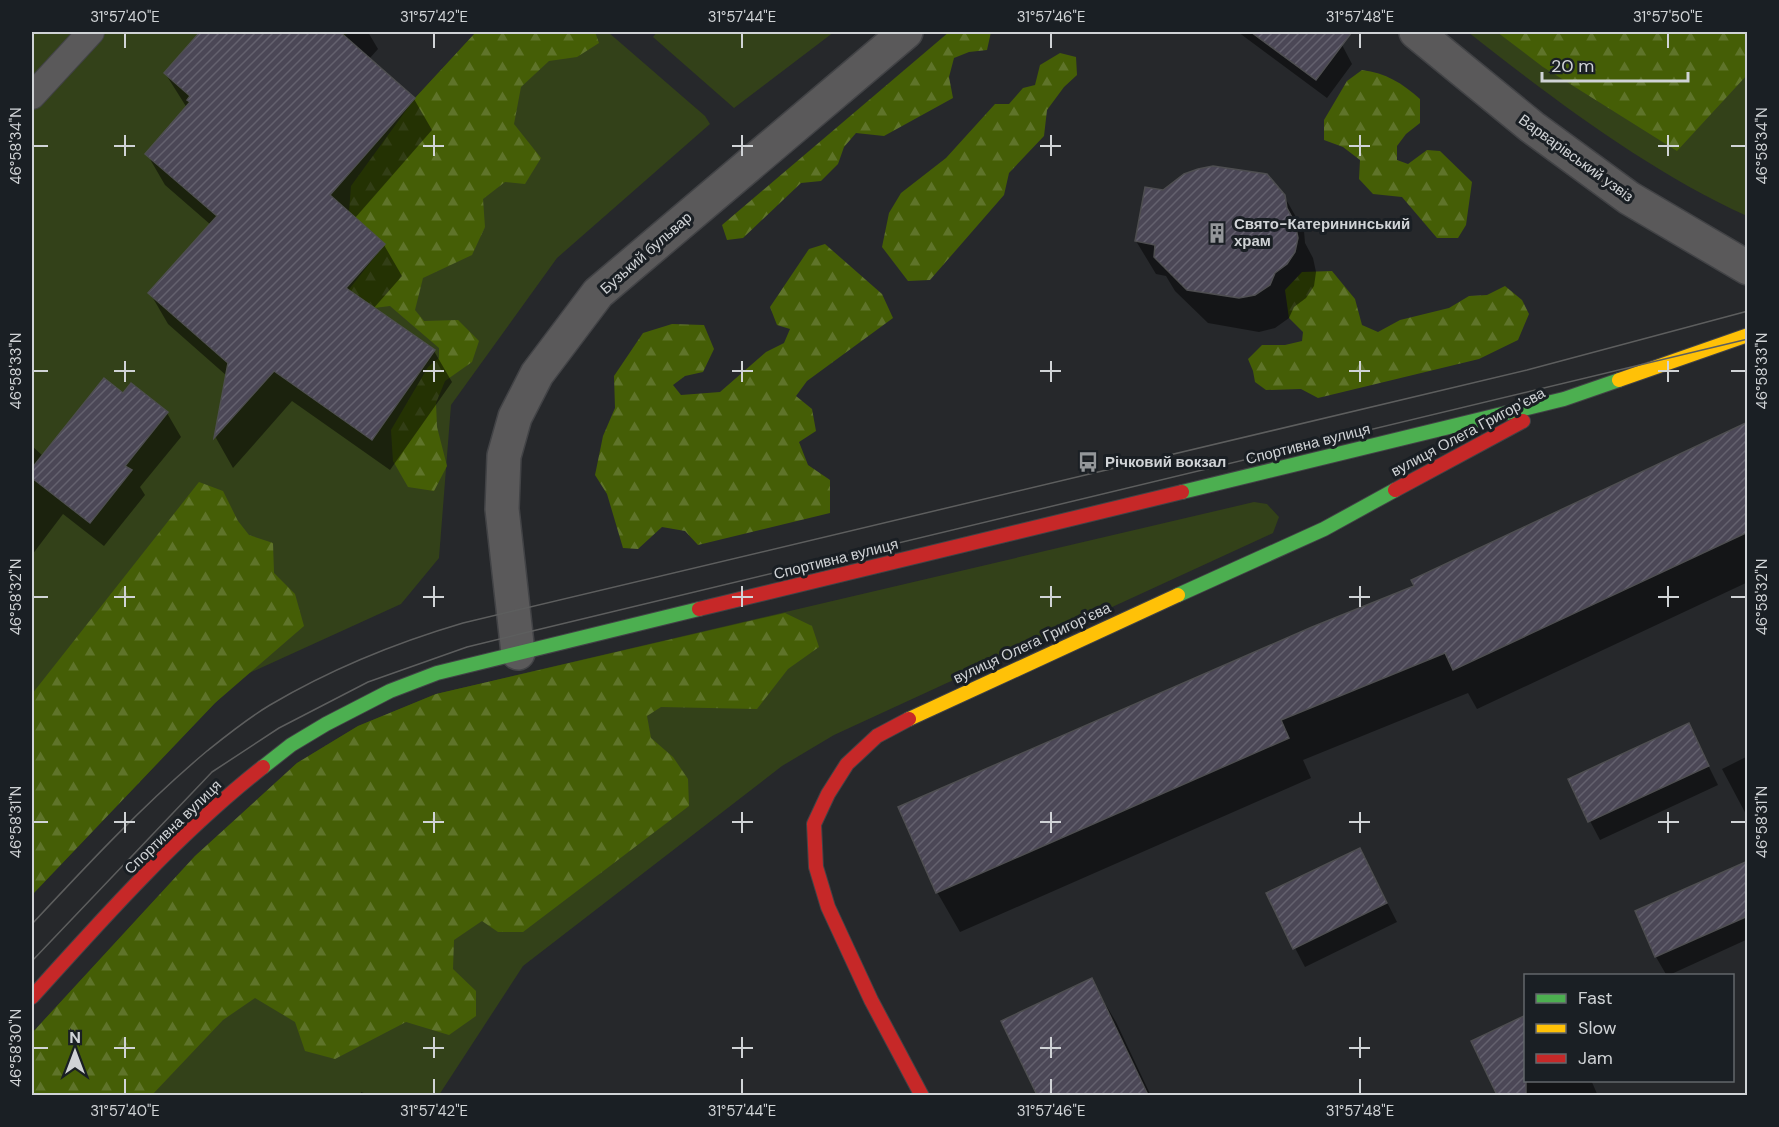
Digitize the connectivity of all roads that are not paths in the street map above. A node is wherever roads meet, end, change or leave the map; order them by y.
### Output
1 (91, 32) edge
2 (906, 32) edge
3 (1416, 32) edge
4 (32, 96) edge
5 (1748, 268) edge
6 (1748, 335) edge
7 (1564, 399) junction
8 (518, 653) junction
9 (32, 997) edge
10 (922, 1095) edge

1 - 4 lane
2 - 8 street, Бузький бульвар
3 - 5 street, Варварівський узвіз
6 - 7 street, Спортивна вулиця
7 - 8 street, Спортивна вулиця
7 - 10 street, вулиця Олега Григорʼєва
8 - 9 street, Спортивна вулиця

